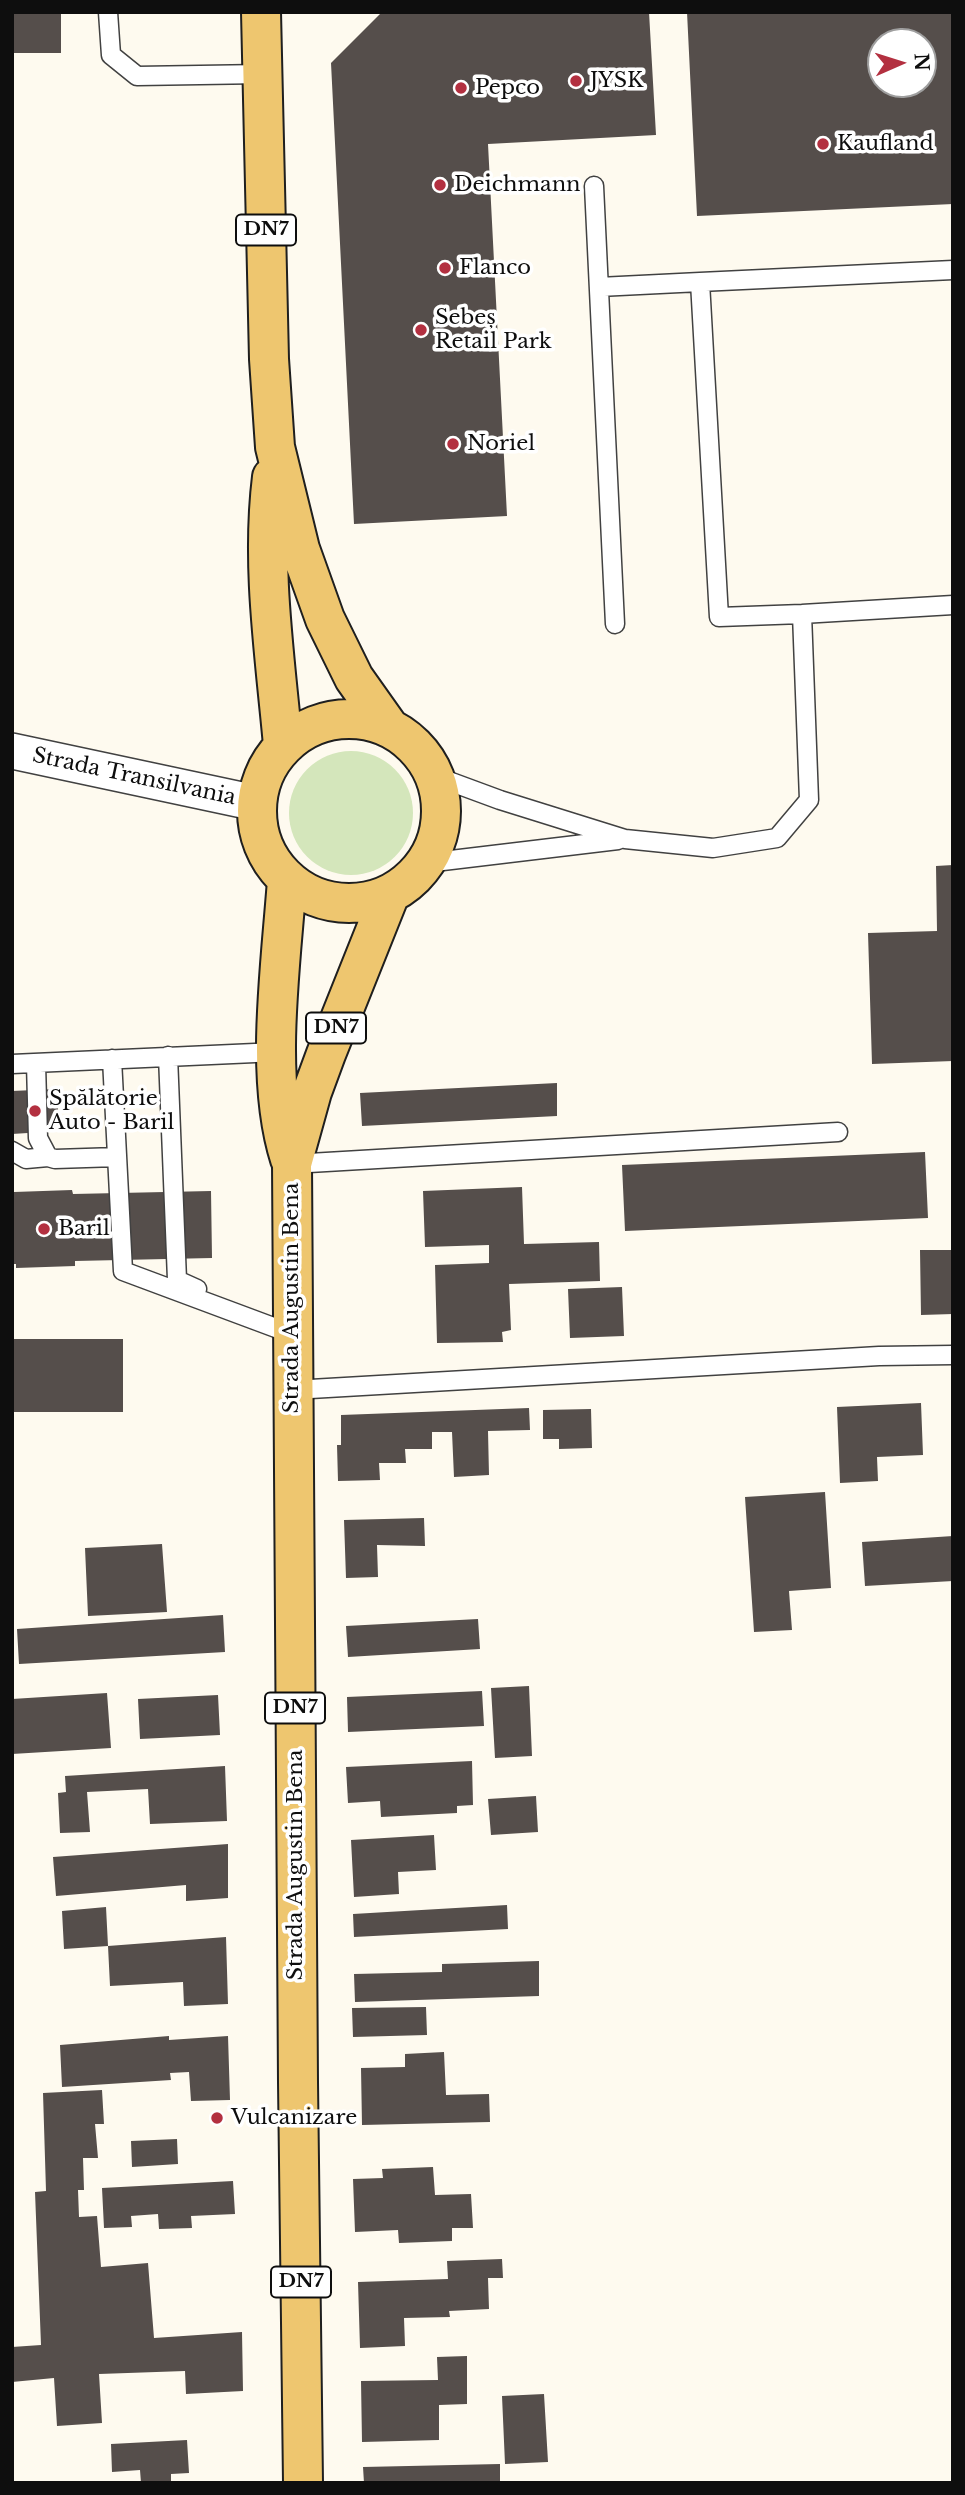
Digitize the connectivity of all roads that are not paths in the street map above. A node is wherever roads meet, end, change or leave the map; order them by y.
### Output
1 (108, 12) edge
2 (261, 12) edge
3 (263, 74) junction
4 (594, 186) dead end
5 (953, 270) edge
6 (700, 282) junction
7 (599, 287) junction
8 (275, 447) junction
9 (953, 605) edge
10 (802, 614) junction
11 (615, 624) dead end
12 (388, 726) junction
13 (283, 745) junction
14 (12, 751) edge
15 (435, 776) junction
16 (257, 803) junction
17 (625, 839) junction
18 (426, 863) junction
19 (287, 880) junction
20 (390, 894) junction
21 (277, 1052) junction
22 (168, 1056) junction
23 (112, 1059) junction
24 (36, 1063) junction
25 (12, 1064) edge
26 (838, 1132) dead end
27 (12, 1151) edge
28 (48, 1157) junction
29 (117, 1157) junction
30 (292, 1164) junction
31 (292, 1334) junction
32 (953, 1355) edge
33 (293, 1390) junction
34 (303, 2483) edge

1 - 3 lane
2 - 3 main road, DN7
3 - 8 main road, DN7
4 - 7 lane
5 - 6 lane
6 - 7 lane
6 - 10 lane
7 - 11 lane
8 - 12 main road, DN7
8 - 13 main road, DN7
9 - 10 lane
10 - 17 lane
12 - 13 main road, DN7
12 - 15 main road, DN7
13 - 16 main road, DN7
14 - 16 street, Strada Transilvania
15 - 17 lane
15 - 18 main road, DN7
16 - 19 main road, DN7
17 - 18 lane
18 - 20 main road, DN7
19 - 20 main road, DN7
19 - 21 main road, Strada Augustin Bena / DN7
20 - 30 main road, Strada Augustin Bena / DN7
21 - 22 lane
21 - 30 main road, Strada Augustin Bena / DN7
22 - 23 lane
22 - 31 lane
23 - 24 lane
23 - 29 lane
24 - 25 lane
24 - 28 lane
26 - 30 lane
27 - 28 lane
28 - 29 lane
29 - 31 lane
30 - 31 main road, Strada Augustin Bena / DN7
31 - 33 main road, Strada Augustin Bena / DN7
32 - 33 lane
33 - 34 main road, Strada Augustin Bena / DN7

